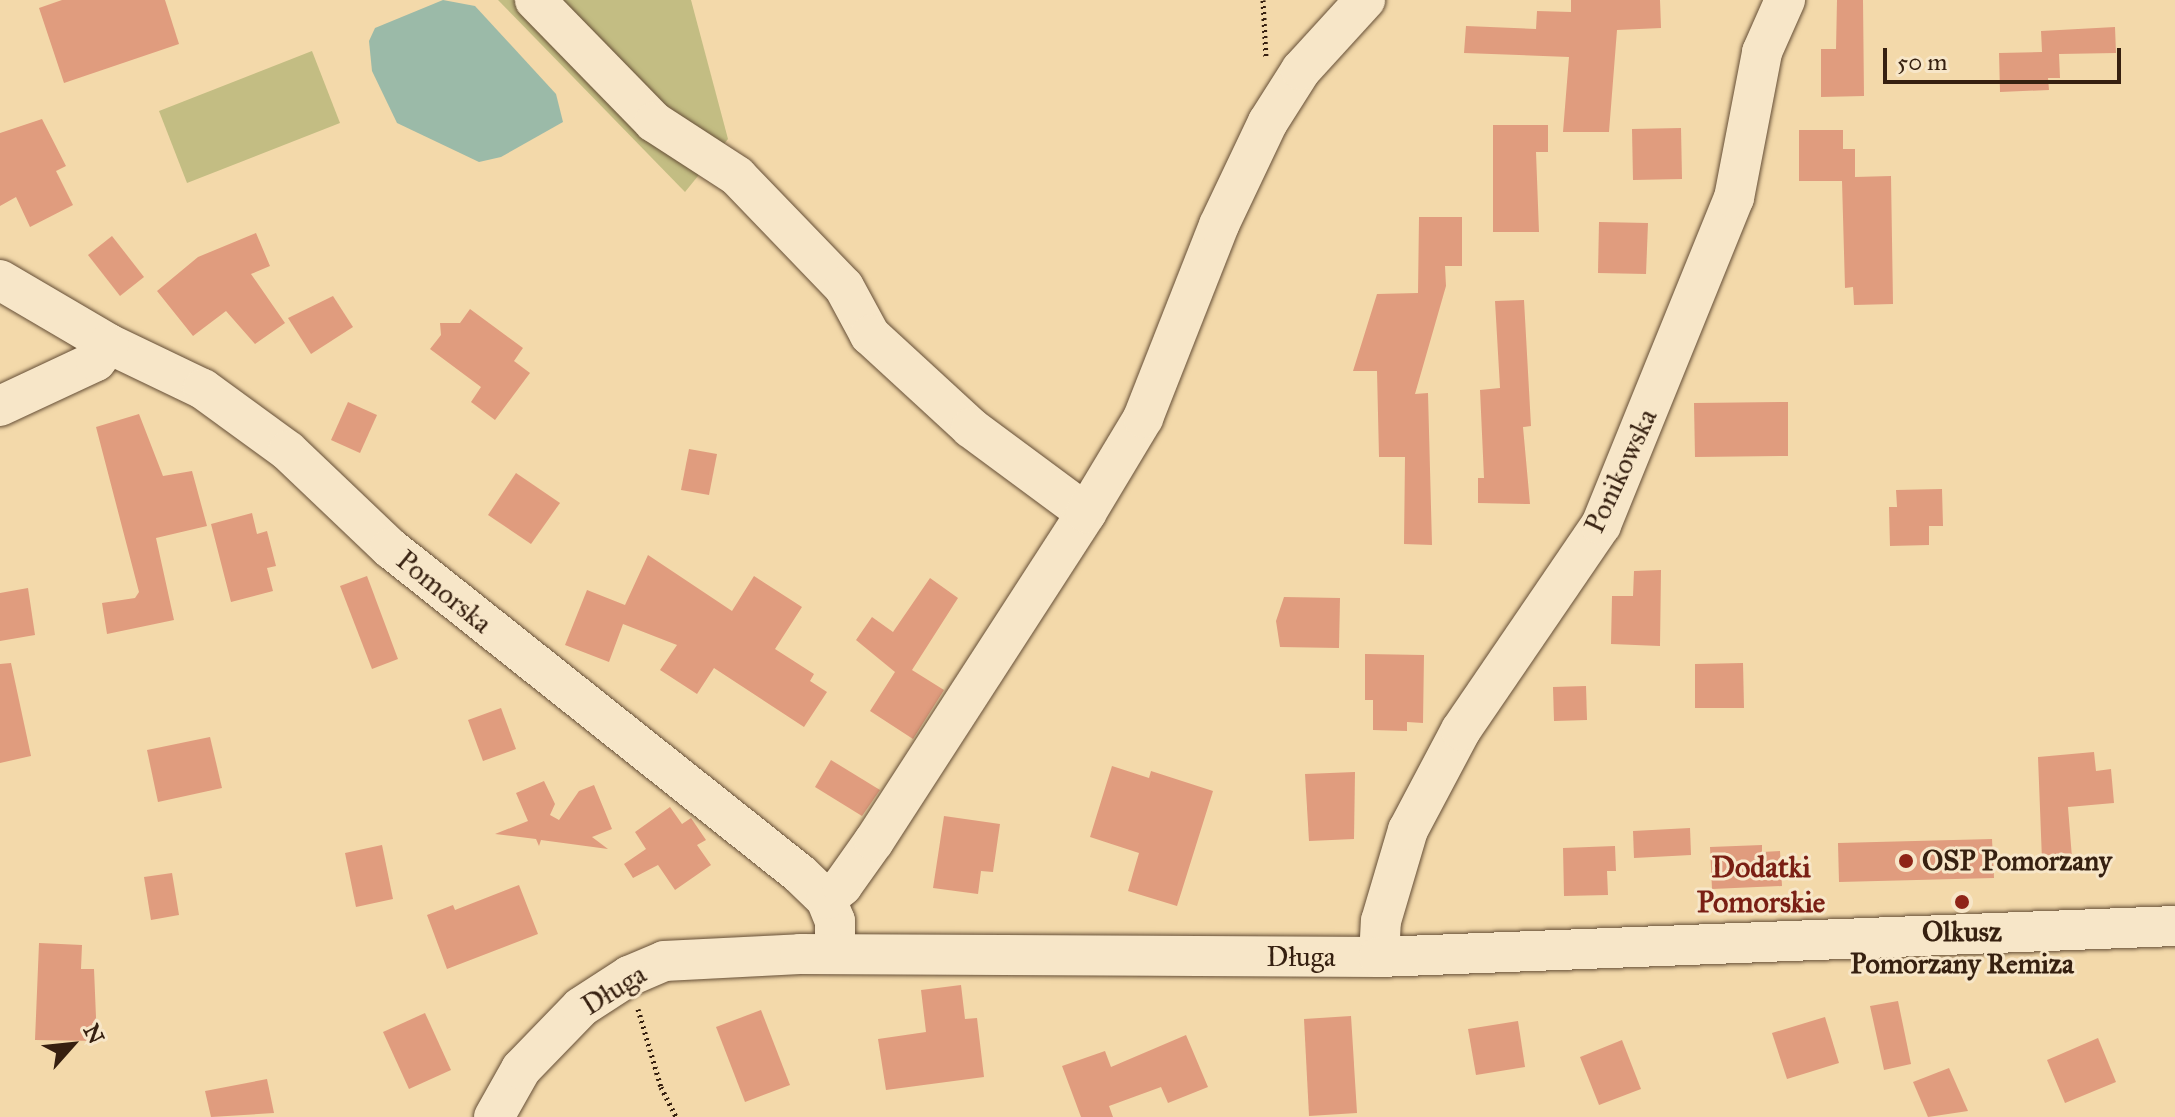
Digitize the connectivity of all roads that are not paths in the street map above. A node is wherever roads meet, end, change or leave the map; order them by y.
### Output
1 (535, 0) edge
2 (1365, 0) edge
3 (1785, 0) edge
4 (0, 280) edge
5 (109, 344) junction
6 (0, 406) edge
7 (1086, 513) junction
8 (826, 899) junction
9 (2175, 926) edge
10 (835, 954) junction
11 (1379, 957) junction
12 (494, 1117) edge

1 - 7 street
2 - 7 street
3 - 11 street, Ponikowska
4 - 5 street, Pomorska
5 - 6 street
5 - 8 street, Pomorska
7 - 8 street
8 - 10 street
9 - 11 street, Długa
10 - 11 street, Długa
10 - 12 street, Długa

